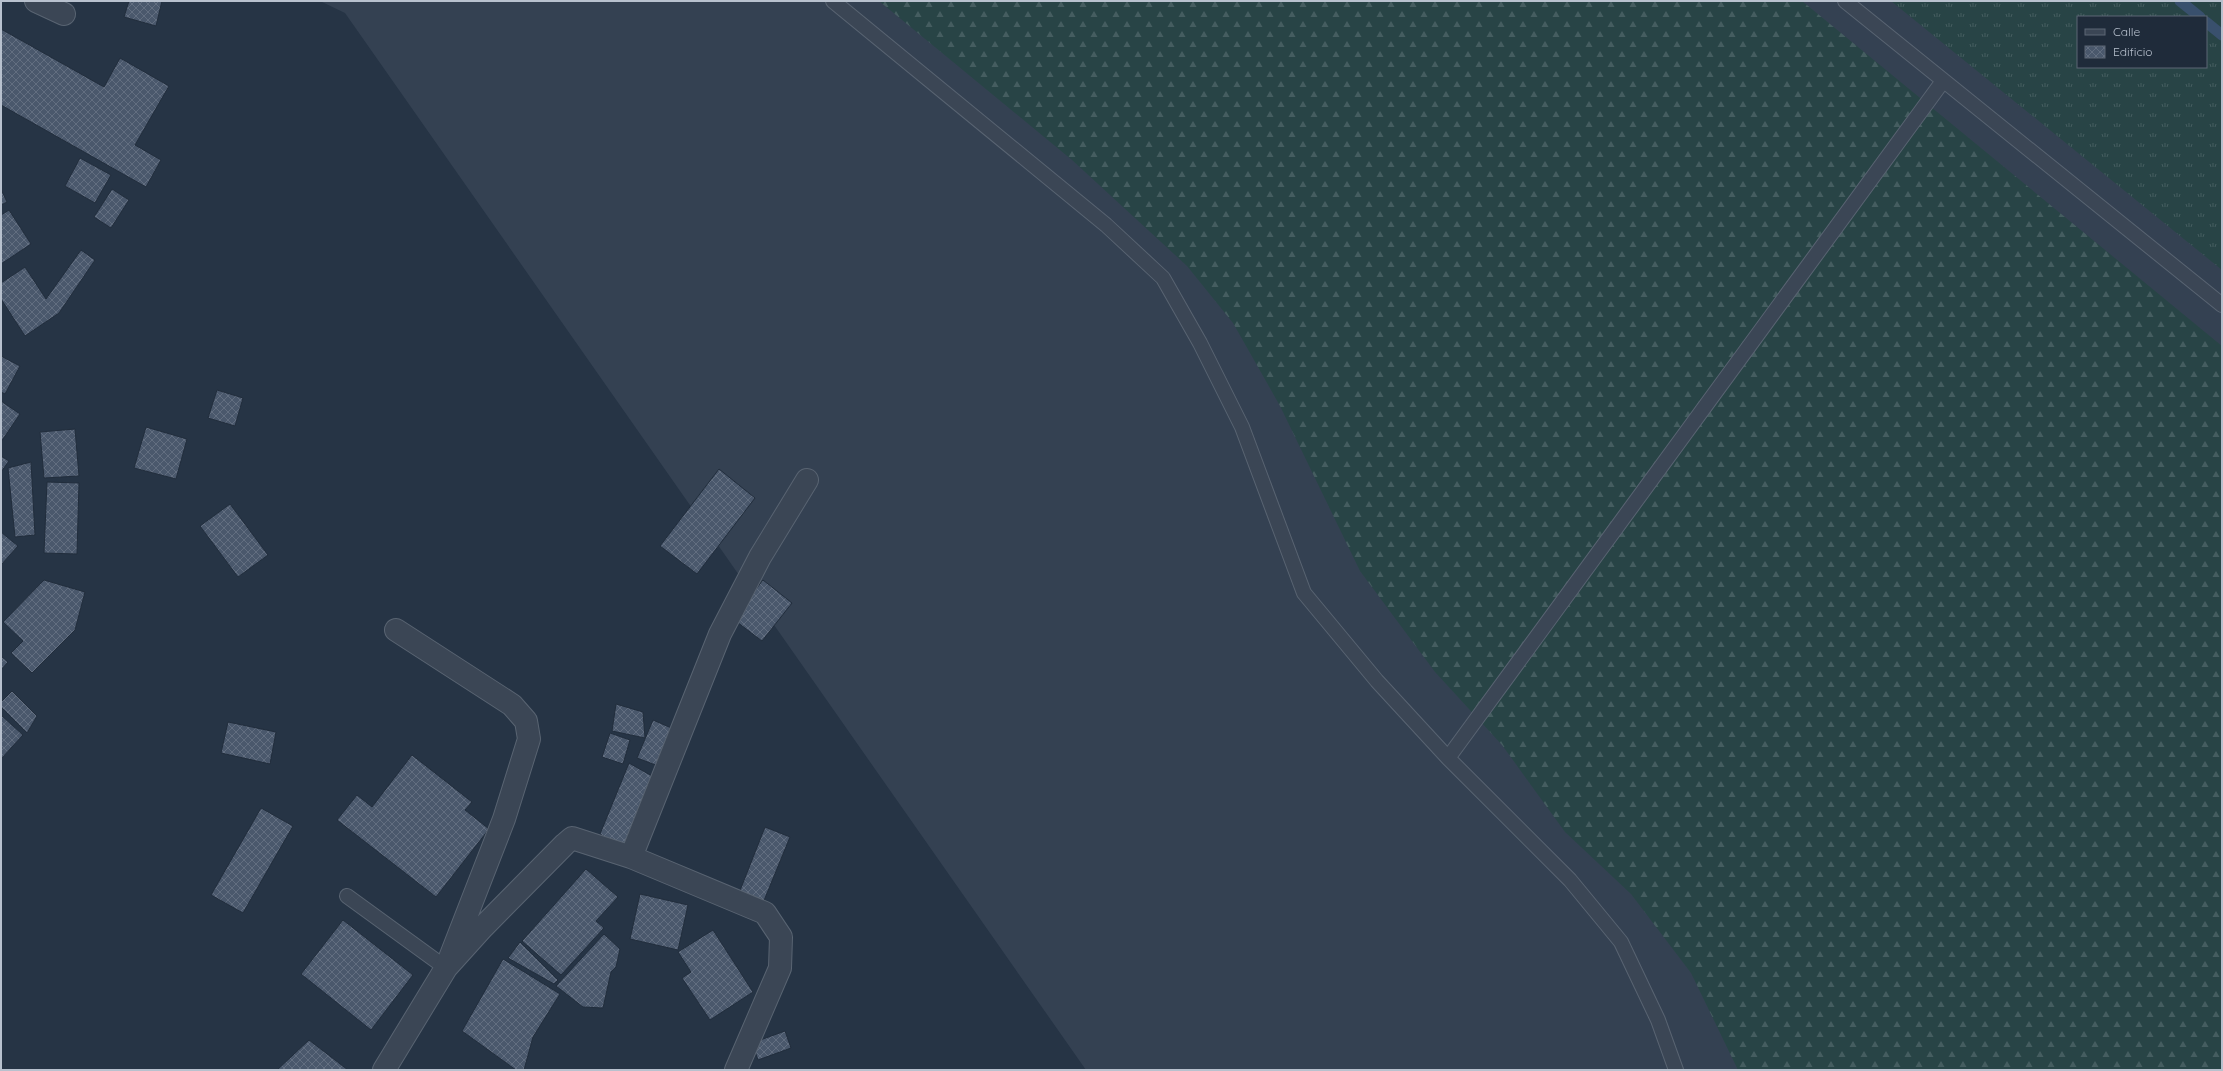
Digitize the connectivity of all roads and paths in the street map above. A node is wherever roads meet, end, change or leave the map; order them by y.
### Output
1 (36, 1) edge
2 (833, 1) edge
3 (1845, 1) edge
4 (64, 14) dead end
5 (1943, 82) junction
6 (2222, 305) edge
7 (807, 480) dead end
8 (396, 630) dead end
9 (1448, 758) junction
10 (631, 857) junction
11 (347, 896) dead end
12 (446, 968) junction
13 (384, 1070) edge
14 (736, 1070) edge
15 (1676, 1070) edge

1 - 4 street
2 - 9 lane
3 - 5 lane
5 - 6 lane
5 - 9 lane
7 - 10 street
8 - 12 street
9 - 15 lane
10 - 12 street
10 - 14 street
11 - 12 lane
12 - 13 street

